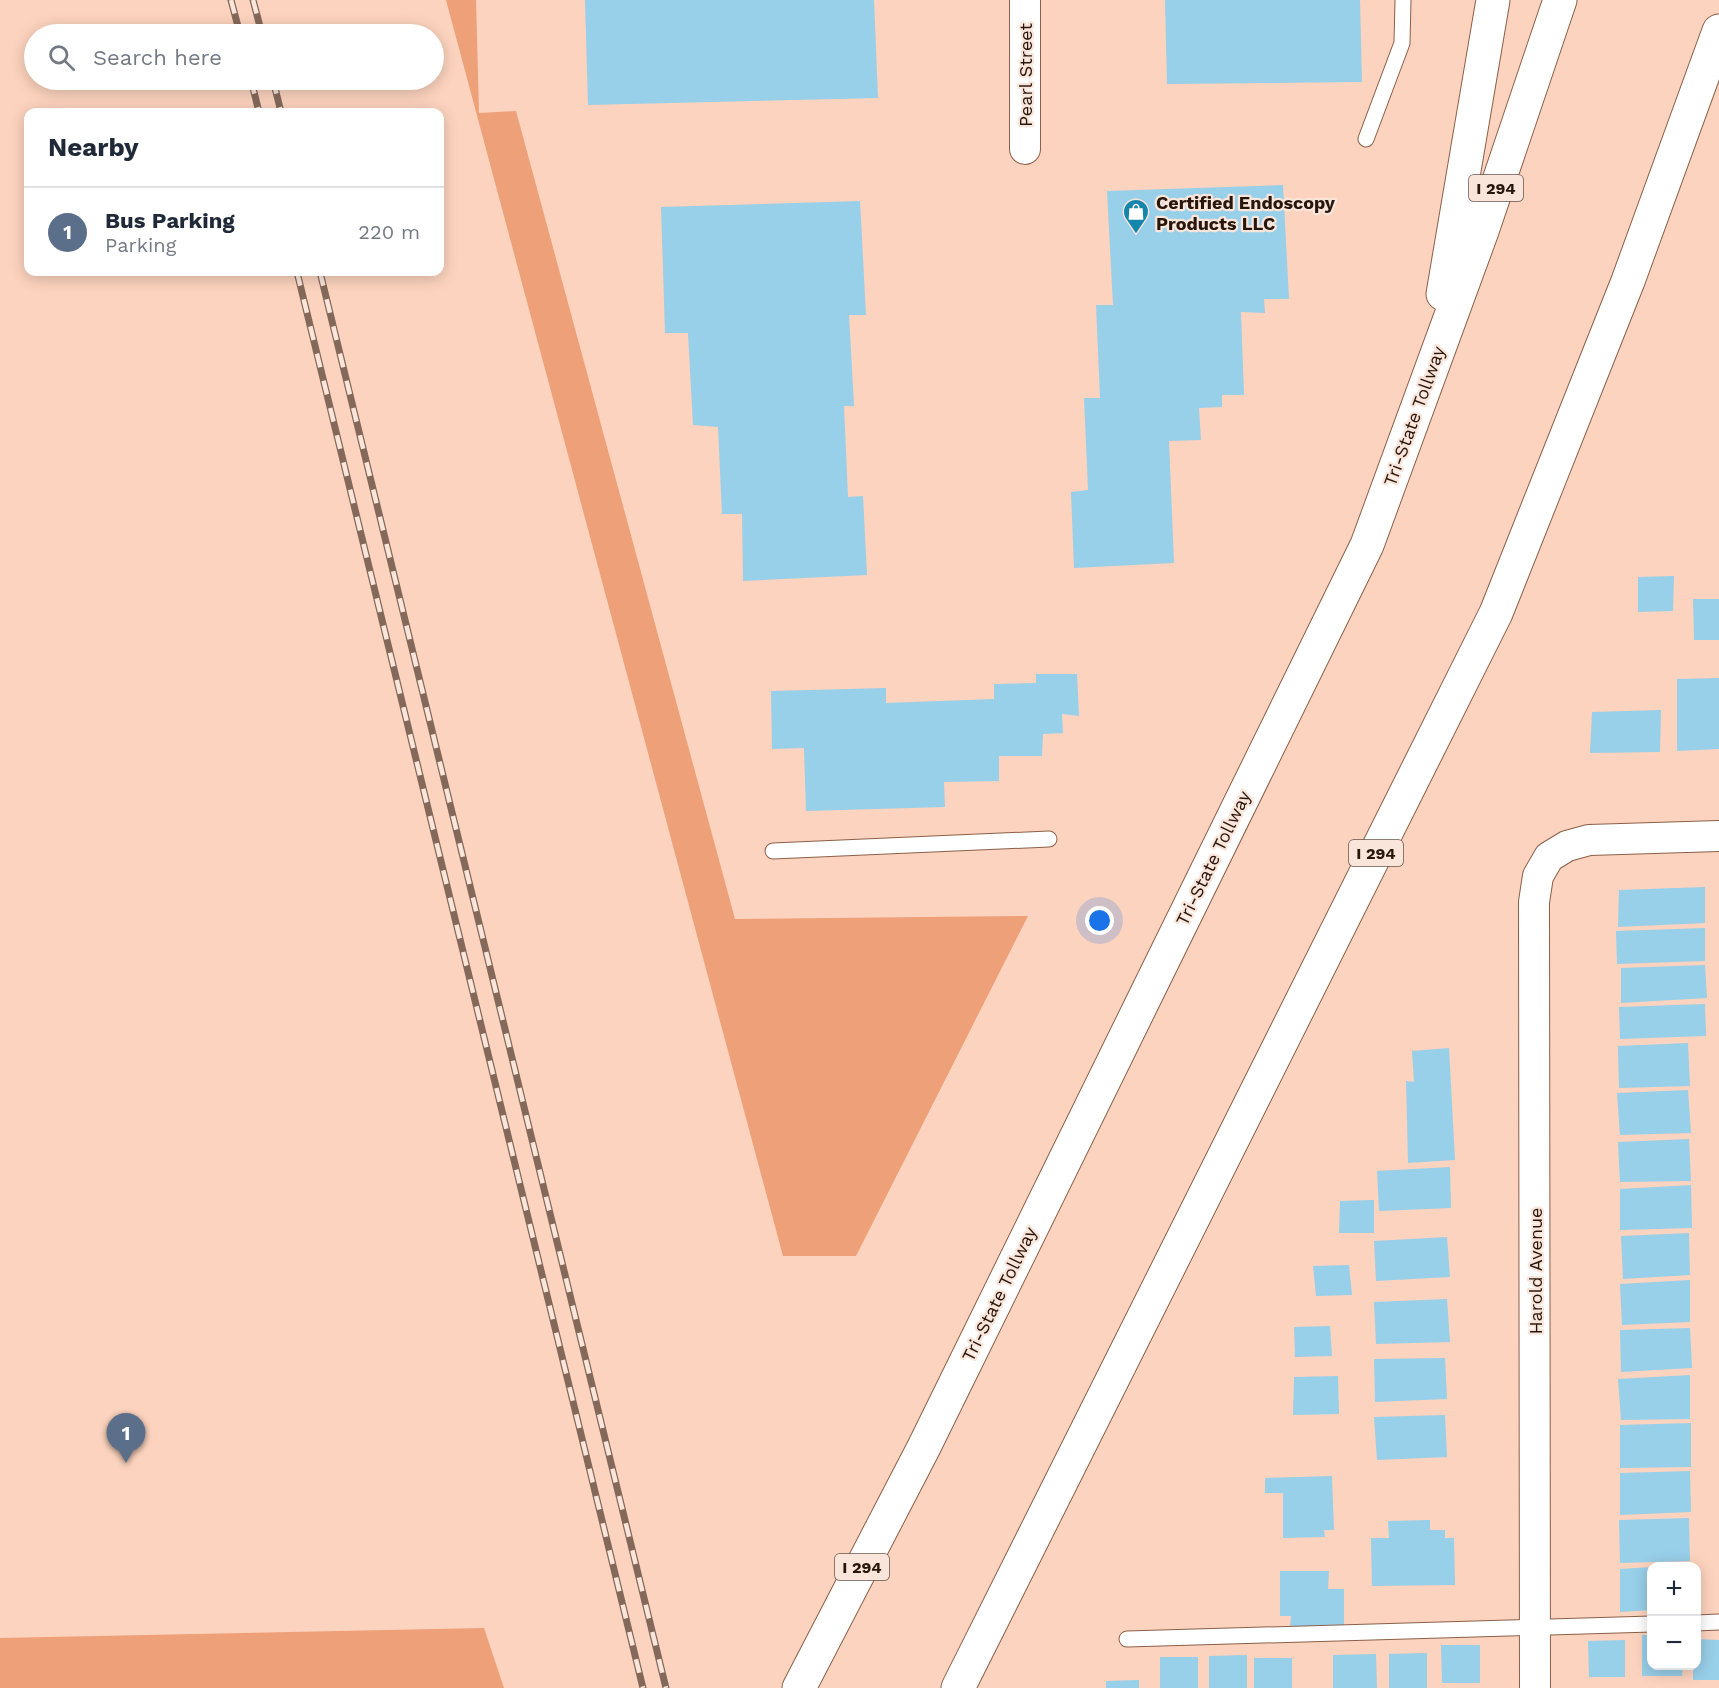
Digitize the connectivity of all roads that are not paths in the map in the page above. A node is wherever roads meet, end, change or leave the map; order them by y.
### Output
1 (1025, 0) edge
2 (1403, 0) edge
3 (1493, 0) edge
4 (1560, 0) edge
5 (1719, 31) edge
6 (1366, 139) dead end
7 (1025, 149) dead end
8 (1429, 375) junction
9 (1719, 837) edge
10 (1048, 839) dead end
11 (773, 851) dead end
12 (1719, 1622) edge
13 (1701, 1623) edge
14 (1647, 1624) edge
15 (1535, 1628) junction
16 (1126, 1639) dead end
17 (799, 1688) edge
18 (958, 1688) edge
19 (1536, 1688) edge

1 - 7 street, Pearl Street
2 - 6 lane
3 - 8 highway
4 - 8 highway, Tri-State Tollway / I 294
5 - 18 highway, I 294
8 - 17 highway, Tri-State Tollway / I 294
9 - 15 street, Harold Avenue
10 - 11 lane
12 - 13 lane
14 - 15 lane
15 - 16 lane
15 - 19 street, Harold Avenue

